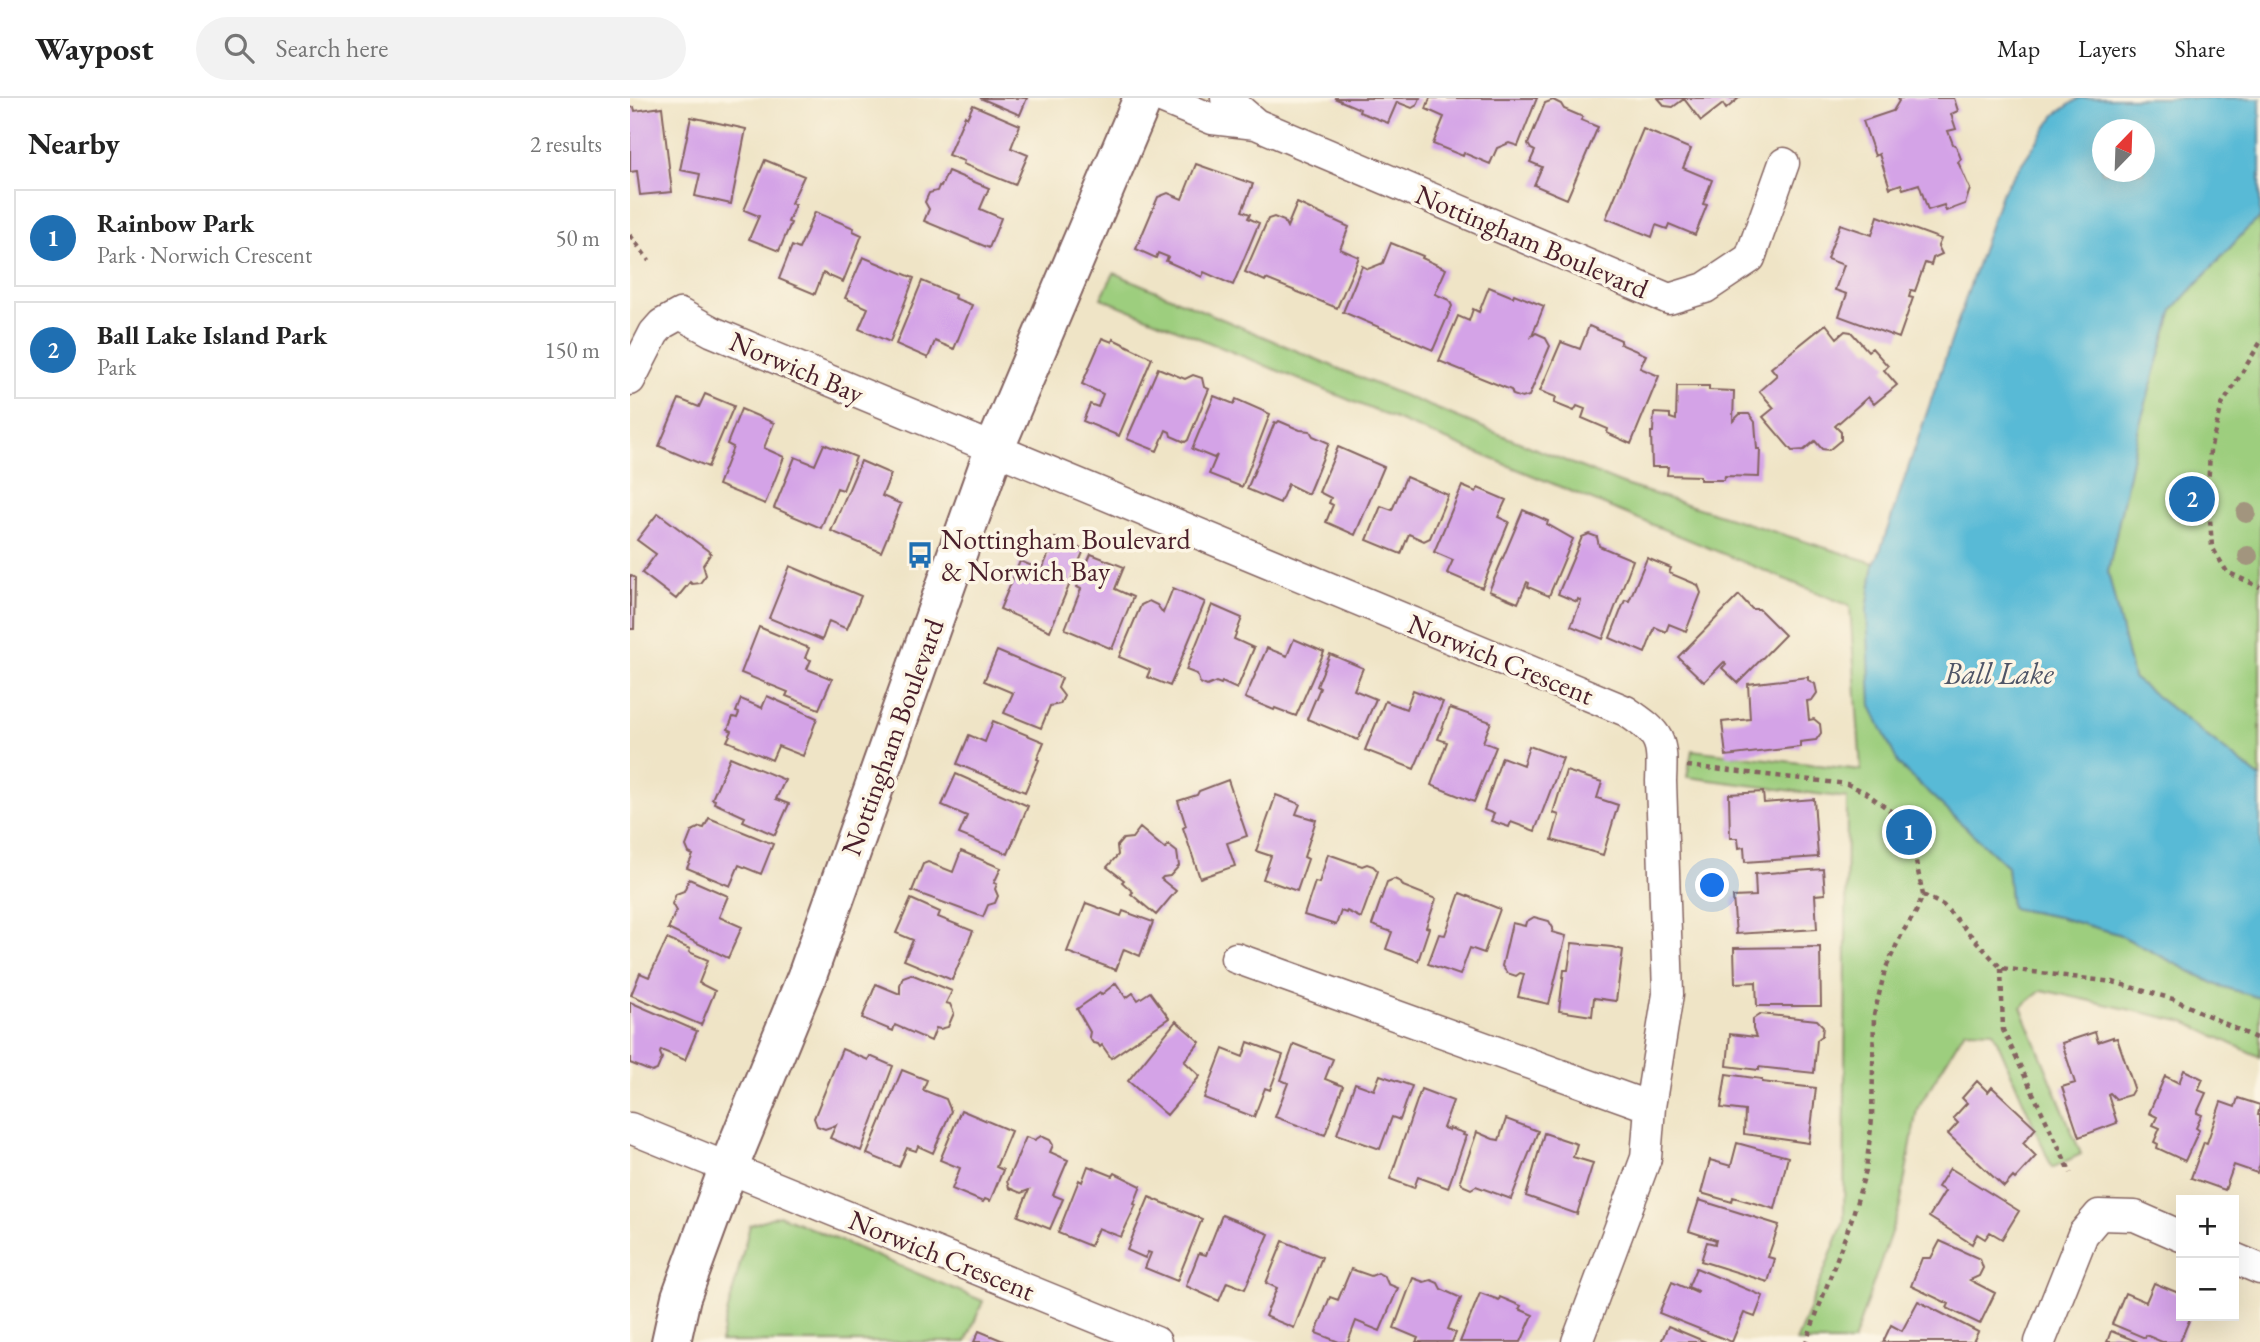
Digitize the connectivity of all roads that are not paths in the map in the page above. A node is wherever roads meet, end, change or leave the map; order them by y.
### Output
1 (1143, 98) edge
2 (1161, 98) edge
3 (1226, 98) edge
4 (1256, 124) junction
5 (1784, 163) dead end
6 (630, 380) edge
7 (994, 450) junction
8 (1236, 958) dead end
9 (1650, 1107) junction
10 (630, 1128) edge
11 (728, 1170) junction
12 (2176, 1234) edge
13 (2239, 1260) edge
14 (2260, 1269) edge
15 (671, 1342) edge
16 (1156, 1342) edge
17 (1577, 1342) edge
18 (2040, 1342) edge

1 - 7 street, Nottingham Boulevard
2 - 4 street, Nottingham Boulevard
3 - 4 street, Nottingham Boulevard
4 - 5 street, Nottingham Boulevard
6 - 7 street, Norwich Bay
7 - 9 street, Norwich Crescent
7 - 11 street, Nottingham Boulevard
8 - 9 street
9 - 17 street, Norwich Crescent
10 - 11 street, Norwich Crescent
11 - 15 street, Nottingham Boulevard
11 - 16 street, Norwich Crescent
12 - 18 street
13 - 14 street

